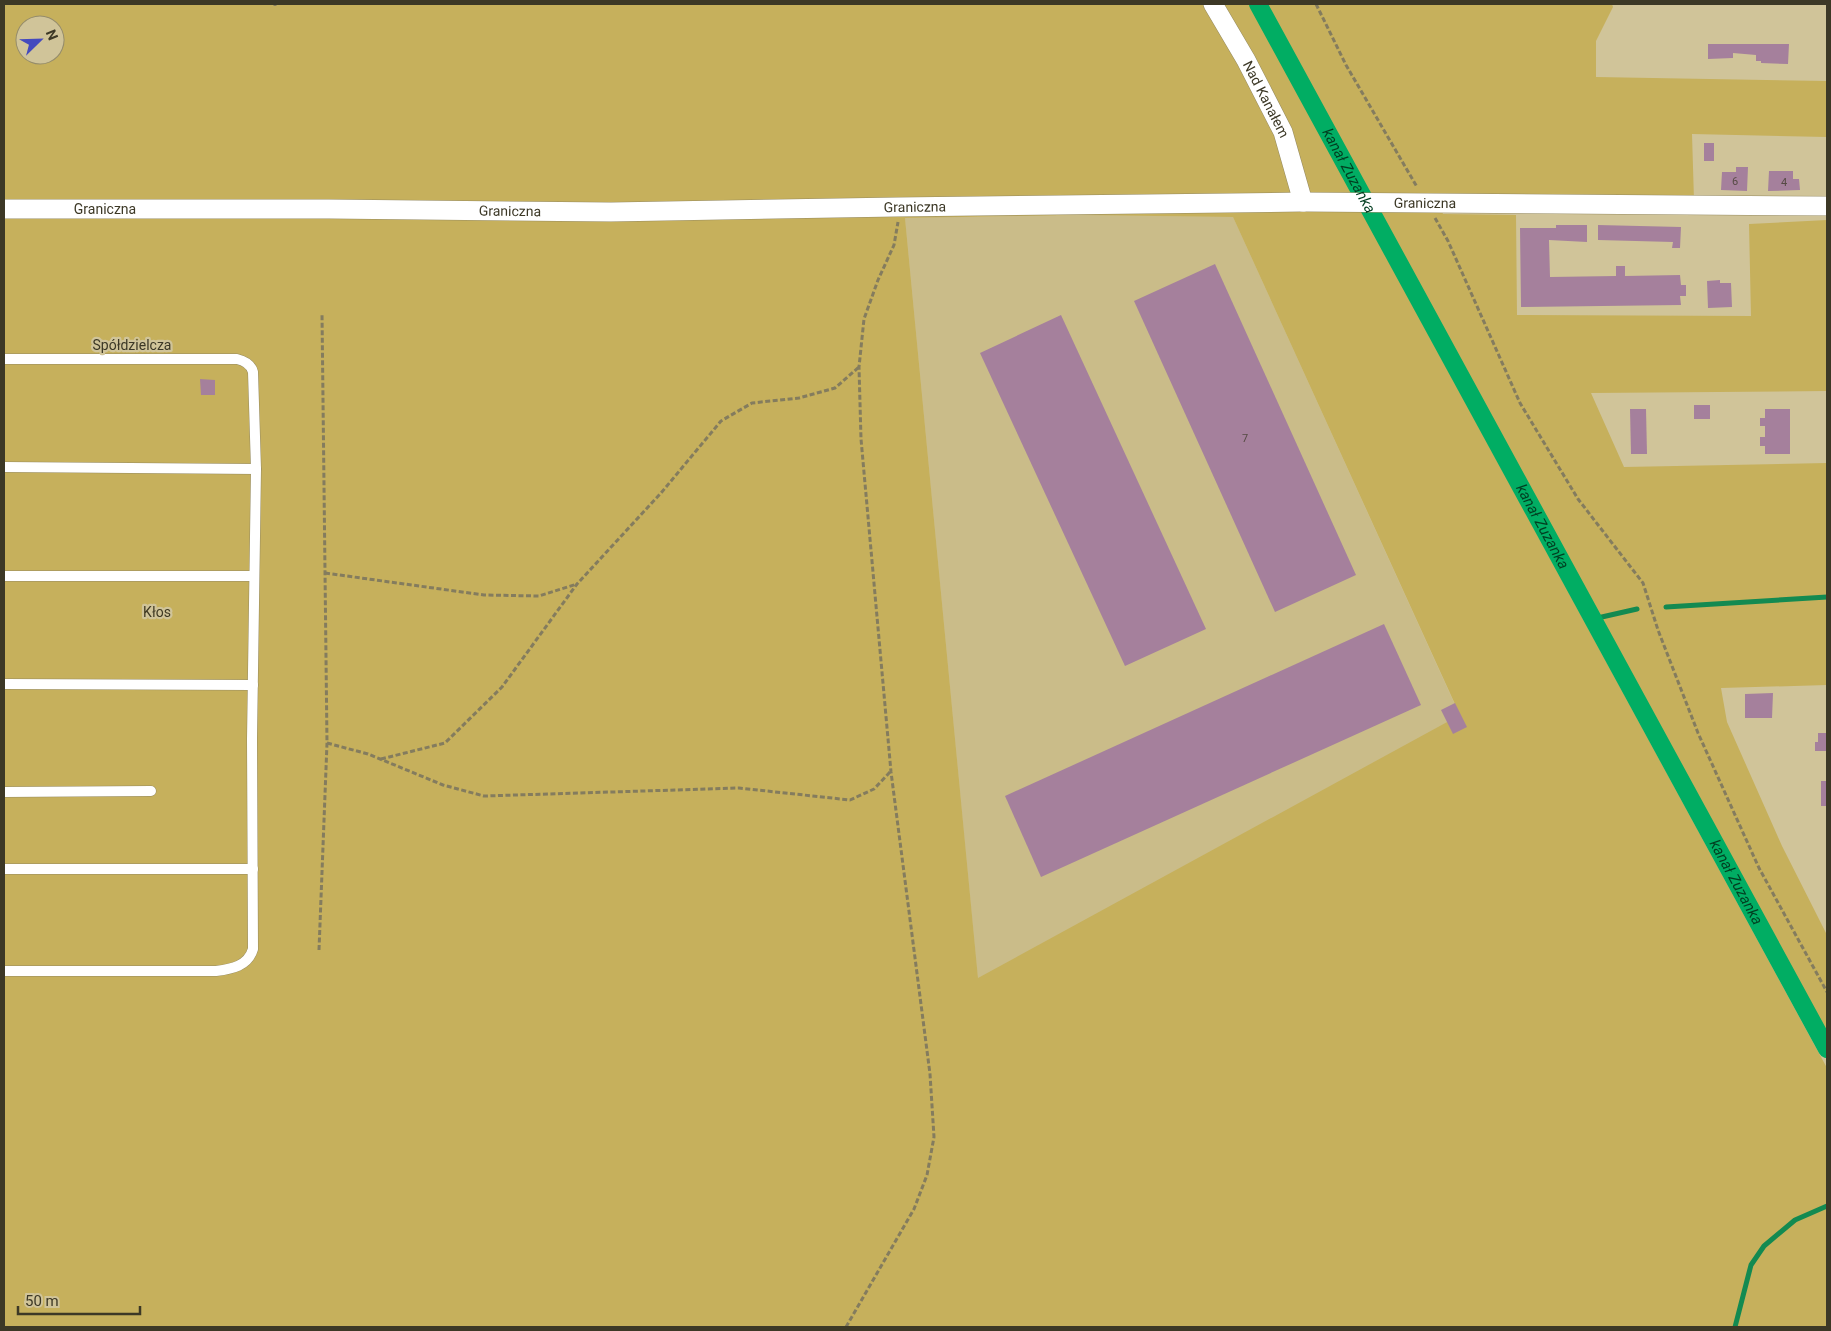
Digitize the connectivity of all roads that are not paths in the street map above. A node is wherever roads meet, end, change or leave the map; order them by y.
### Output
1 (1213, 4) edge
2 (1303, 202) junction
3 (1827, 206) edge
4 (4, 209) edge
5 (4, 359) edge
6 (4, 467) edge
7 (256, 469) junction
8 (4, 576) edge
9 (253, 576) junction
10 (4, 684) edge
11 (253, 685) junction
12 (152, 791) dead end
13 (4, 792) edge
14 (4, 869) edge
15 (253, 869) junction
16 (4, 971) edge

1 - 2 street, Nad Kanałem
2 - 3 street, Graniczna
2 - 4 street, Graniczna
5 - 7 lane, Spółdzielcza
6 - 7 lane
7 - 9 lane
8 - 9 lane
9 - 11 lane
10 - 11 lane
11 - 15 lane
12 - 13 lane
14 - 15 lane
15 - 16 lane

